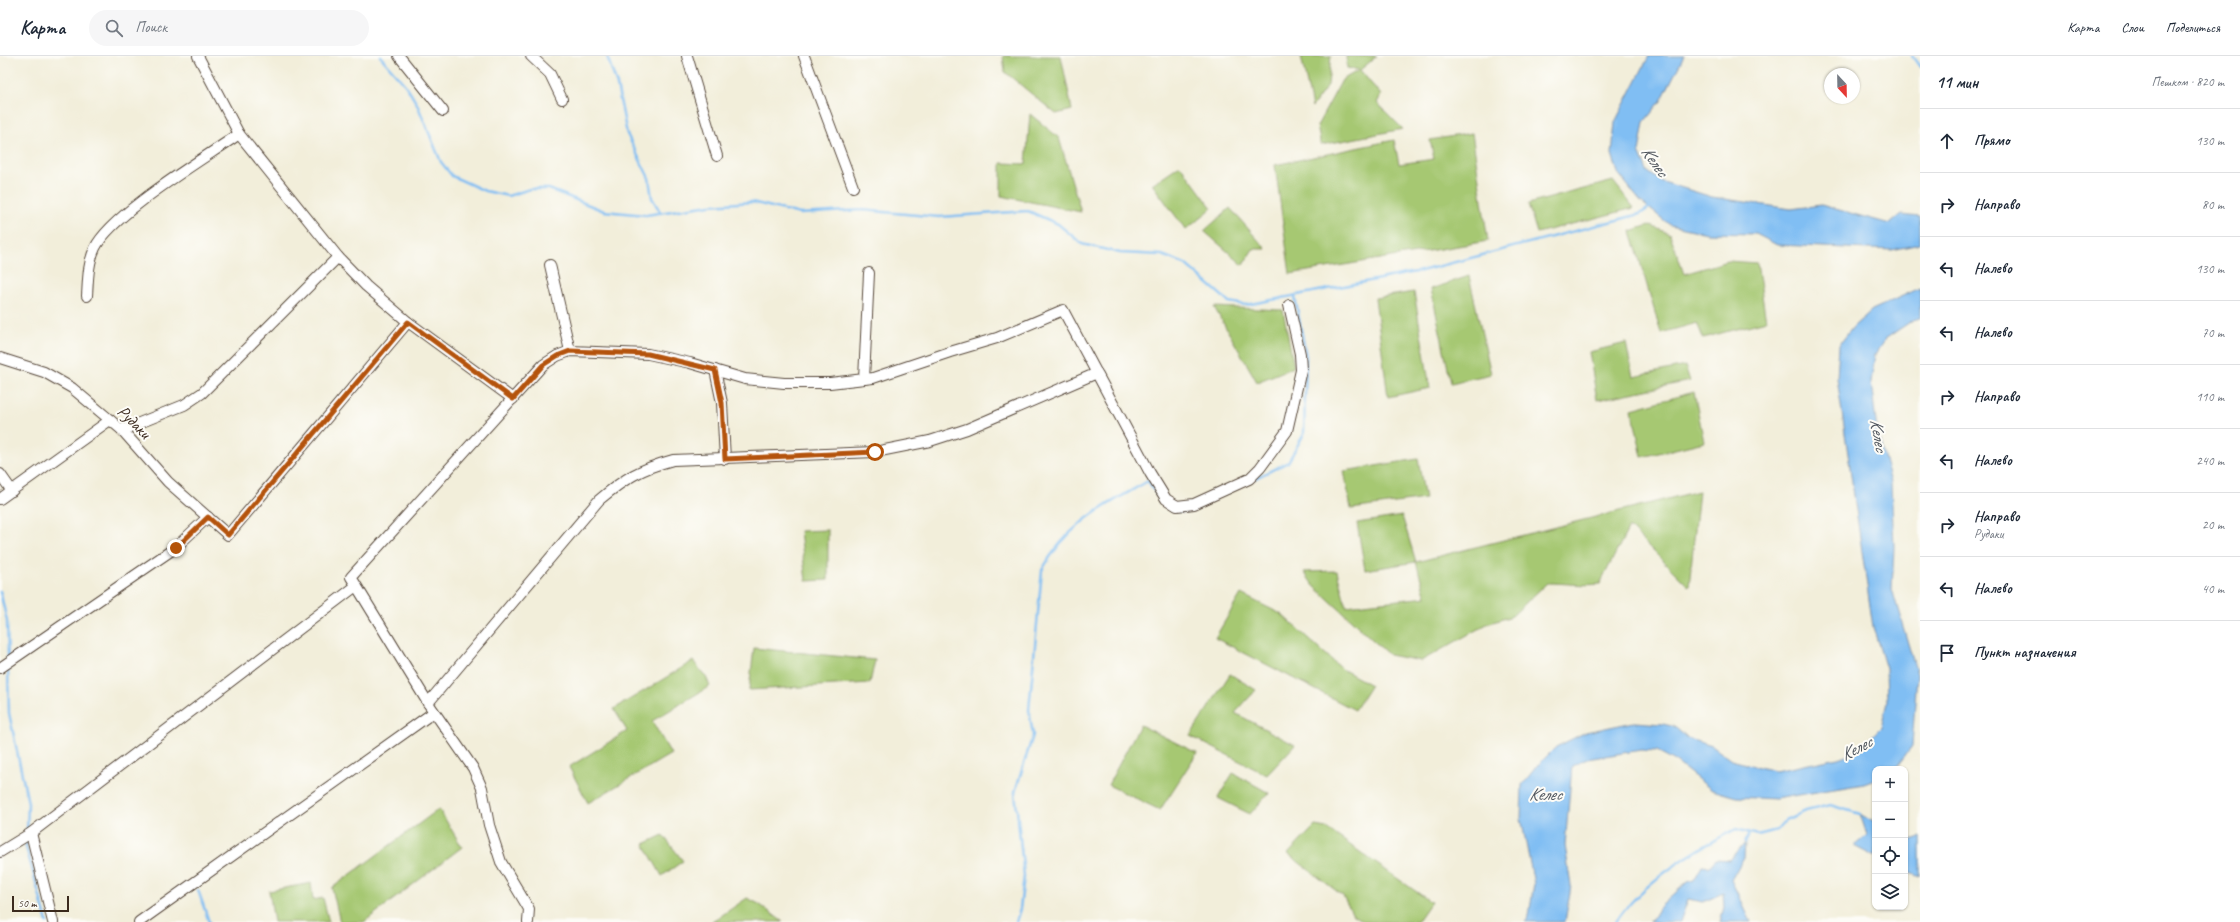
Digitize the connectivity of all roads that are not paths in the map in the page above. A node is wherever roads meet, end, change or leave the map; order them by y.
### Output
1 (198, 56) edge
2 (399, 56) edge
3 (531, 56) edge
4 (687, 56) edge
5 (804, 56) edge
6 (562, 99) dead end
7 (443, 111) dead end
8 (239, 134) junction
9 (717, 156) dead end
10 (853, 187) dead end
11 (338, 257) junction
12 (550, 265) dead end
13 (869, 273) dead end
14 (87, 296) dead end
15 (1289, 305) dead end
16 (408, 322) junction
17 (570, 351) junction
18 (0, 358) edge
19 (715, 370) junction
20 (1097, 373) junction
21 (864, 379) junction
22 (513, 399) junction
23 (110, 420) junction
24 (122, 430) junction
25 (725, 459) junction
26 (0, 474) edge
27 (12, 491) junction
28 (0, 499) edge
29 (208, 517) junction
30 (356, 586) junction
31 (0, 668) edge
32 (431, 707) junction
33 (31, 833) junction
34 (0, 852) edge
35 (53, 922) edge
36 (139, 922) edge
37 (528, 922) edge

1 - 8 street
2 - 7 street
3 - 6 street
4 - 9 street
5 - 10 street
8 - 11 street
8 - 14 street
11 - 16 street
11 - 24 street
12 - 17 street
13 - 21 street
15 - 20 street
16 - 22 street
16 - 29 street, Рудаки
17 - 19 street
17 - 22 street
18 - 23 street, Рудаки
19 - 21 street
19 - 25 street
20 - 21 street
20 - 25 street
22 - 30 street
23 - 24 street, Рудаки
23 - 27 street
24 - 29 street, Рудаки
25 - 32 street
26 - 27 street
27 - 28 street
29 - 31 street
30 - 32 street
30 - 33 street
32 - 36 street
32 - 37 street
33 - 34 street
33 - 35 street

